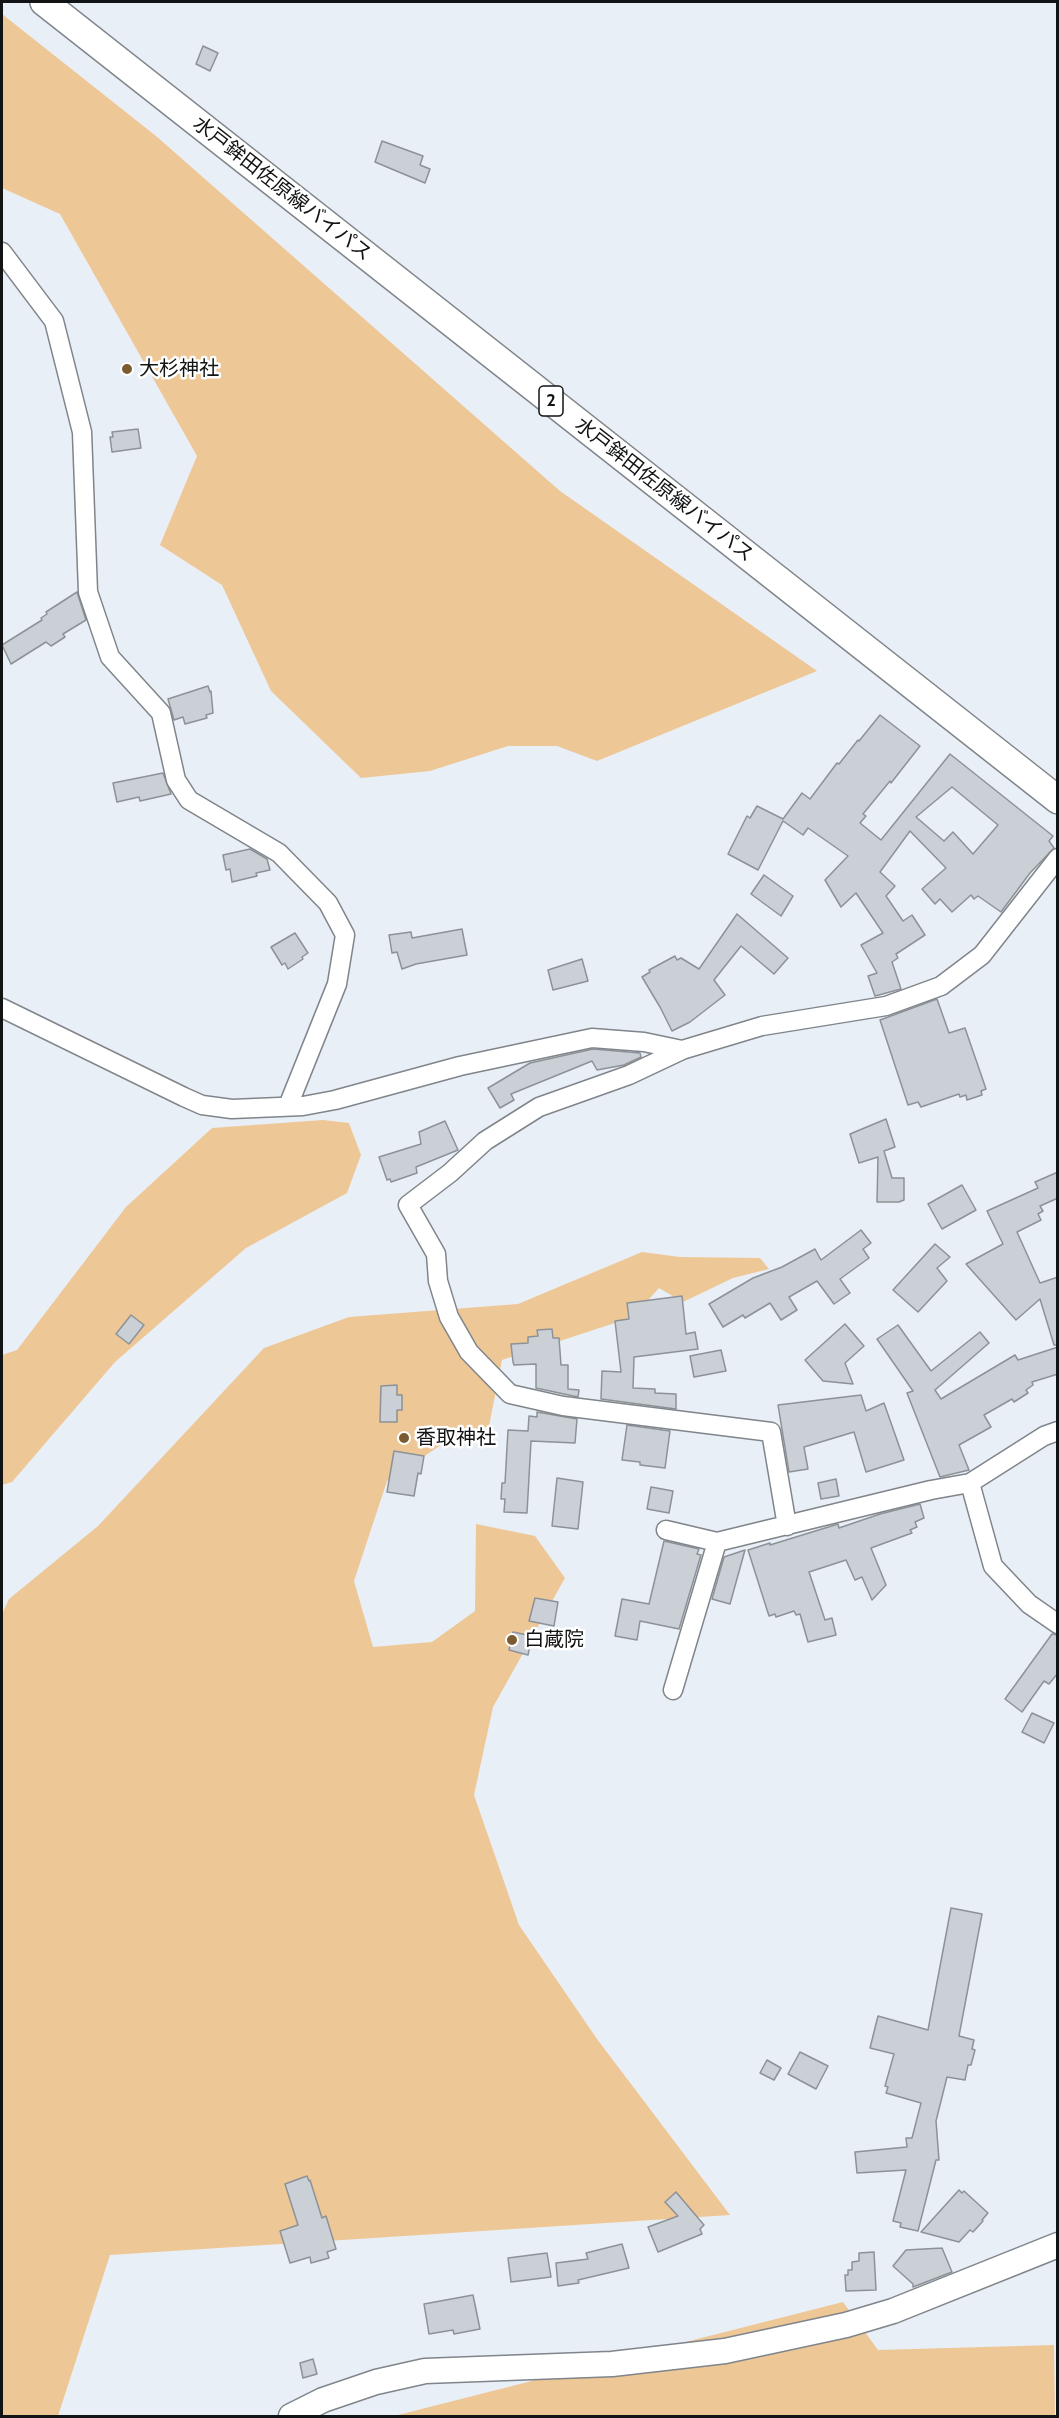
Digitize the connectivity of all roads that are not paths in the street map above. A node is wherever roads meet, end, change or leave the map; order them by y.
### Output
1 (44, 2) edge
2 (2, 252) edge
3 (1058, 800) edge
4 (1058, 858) edge
5 (2, 1008) edge
6 (682, 1050) junction
7 (288, 1106) junction
8 (1058, 1431) edge
9 (970, 1484) junction
10 (787, 1526) junction
11 (666, 1530) dead end
12 (717, 1542) junction
13 (1058, 1624) edge
14 (673, 1690) dead end
15 (1058, 2245) edge
16 (291, 2416) edge

1 - 3 main road, 水戸鉾田佐原線バイパス / 2
2 - 7 street
4 - 6 street
5 - 7 street
6 - 7 street
6 - 10 street
8 - 9 street
9 - 10 street
9 - 13 street
10 - 12 street
11 - 12 street
12 - 14 street
15 - 16 street

